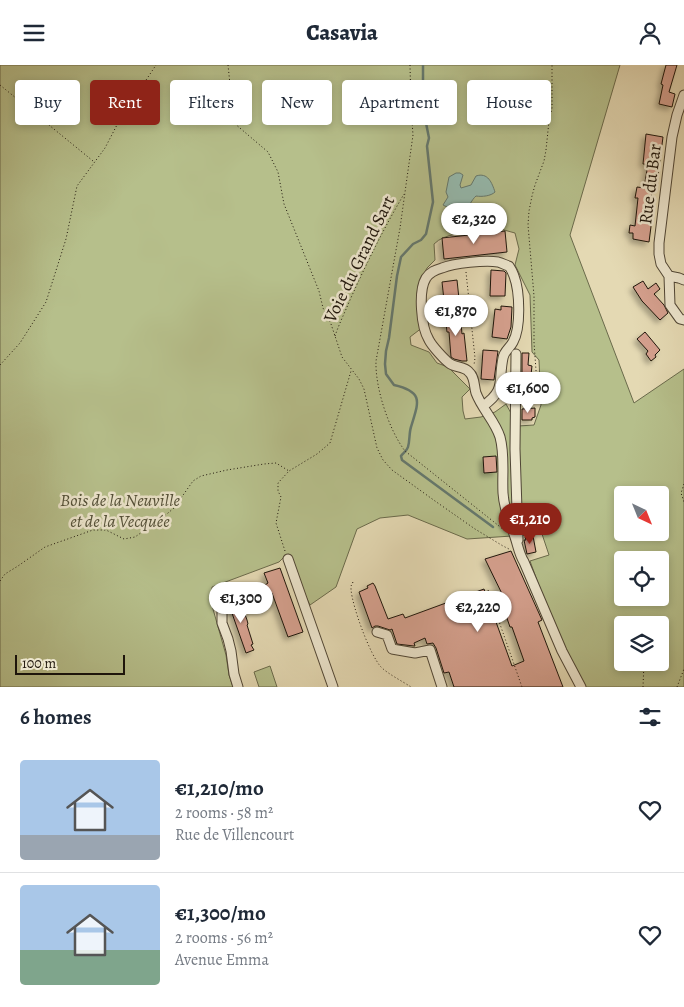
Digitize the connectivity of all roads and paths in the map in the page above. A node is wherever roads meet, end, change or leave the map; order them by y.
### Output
1 (156, 65) edge
2 (228, 65) edge
3 (410, 65) edge
4 (552, 65) edge
5 (0, 85) edge
6 (684, 95) edge
7 (94, 161) junction
8 (405, 193) junction
9 (466, 263) junction
10 (670, 276) junction
11 (684, 280) edge
12 (684, 320) edge
13 (334, 337) junction
14 (516, 354) dead end
15 (0, 365) edge
16 (352, 369) junction
17 (469, 371) junction
18 (515, 400) junction
19 (483, 407) junction
20 (289, 471) junction
21 (684, 484) edge
22 (684, 502) edge
23 (503, 529) dead end
24 (518, 548) junction
25 (288, 559) joint
26 (0, 581) edge
27 (354, 582) dead end
28 (488, 590) dead end
29 (224, 608) dead end
30 (376, 632) dead end
31 (684, 669) edge
32 (644, 671) edge
33 (331, 686) edge
34 (238, 687) edge
35 (411, 687) edge
36 (442, 687) edge
37 (522, 687) edge
38 (581, 687) edge
39 (643, 687) edge
40 (677, 687) edge

1 - 7 path
2 - 13 path
3 - 8 path
4 - 18 path
5 - 7 path
6 - 10 street, Rue du Bar
7 - 15 path
8 - 13 path, Voie du Grand Sart
8 - 23 path
9 - 17 path
9 - 17 street
9 - 19 street
10 - 11 street
10 - 12 street, Rue du Bar
13 - 16 path, Voie du Grand Sart
14 - 18 street
16 - 20 path
16 - 24 path, Voie du Grand Sart
17 - 19 street
18 - 24 street
19 - 24 street
20 - 25 path
20 - 26 path
21 - 22 path
24 - 38 street
25 - 33 street
27 - 35 path
28 - 37 path
29 - 34 street
30 - 36 street
31 - 40 path
32 - 39 path

